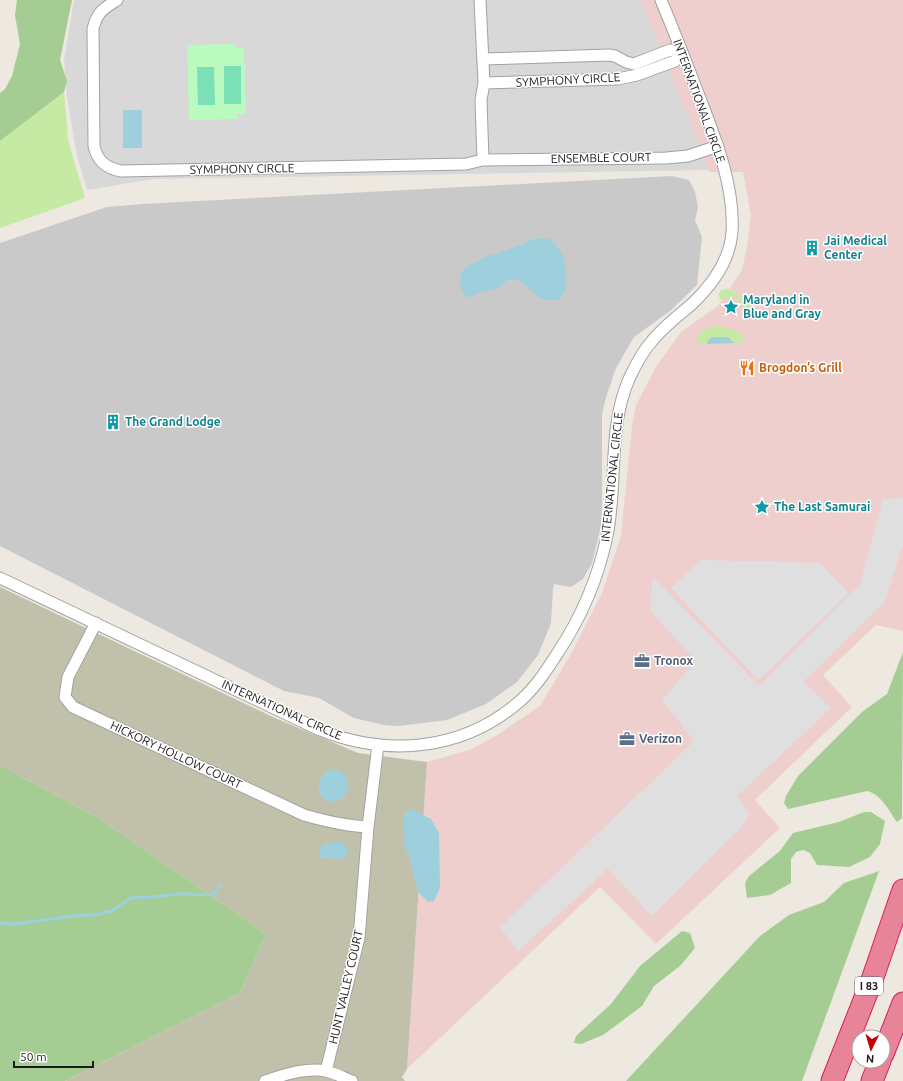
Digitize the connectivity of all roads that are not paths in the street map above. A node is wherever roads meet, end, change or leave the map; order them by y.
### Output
1 (117, 0) edge
2 (480, 0) edge
3 (661, 0) edge
4 (682, 52) junction
5 (483, 59) junction
6 (636, 69) junction
7 (484, 84) junction
8 (718, 146) junction
9 (483, 160) junction
10 (0, 578) edge
11 (96, 623) junction
12 (378, 745) junction
13 (368, 827) junction
14 (903, 890) edge
15 (903, 1003) edge
16 (891, 1034) edge
17 (877, 1069) edge
18 (326, 1071) junction
19 (265, 1081) edge
20 (352, 1081) edge
21 (832, 1081) edge
22 (872, 1081) edge

1 - 9 street, SYMPHONY CIRCLE
2 - 5 street
3 - 4 street, INTERNATIONAL CIRCLE
4 - 6 street, SYMPHONY CIRCLE
4 - 8 street, INTERNATIONAL CIRCLE
5 - 6 street, SYMPHONY CIRCLE
5 - 7 street
6 - 7 street, SYMPHONY CIRCLE
7 - 9 street
8 - 9 street, ENSEMBLE COURT
8 - 12 street, INTERNATIONAL CIRCLE
10 - 11 street, INTERNATIONAL CIRCLE
11 - 12 street, INTERNATIONAL CIRCLE
11 - 13 street, HICKORY HOLLOW COURT
12 - 13 street, HUNT VALLEY COURT
13 - 18 street, HUNT VALLEY COURT
14 - 21 highway, I 83
15 - 16 highway
17 - 22 highway
18 - 19 street
18 - 20 street

